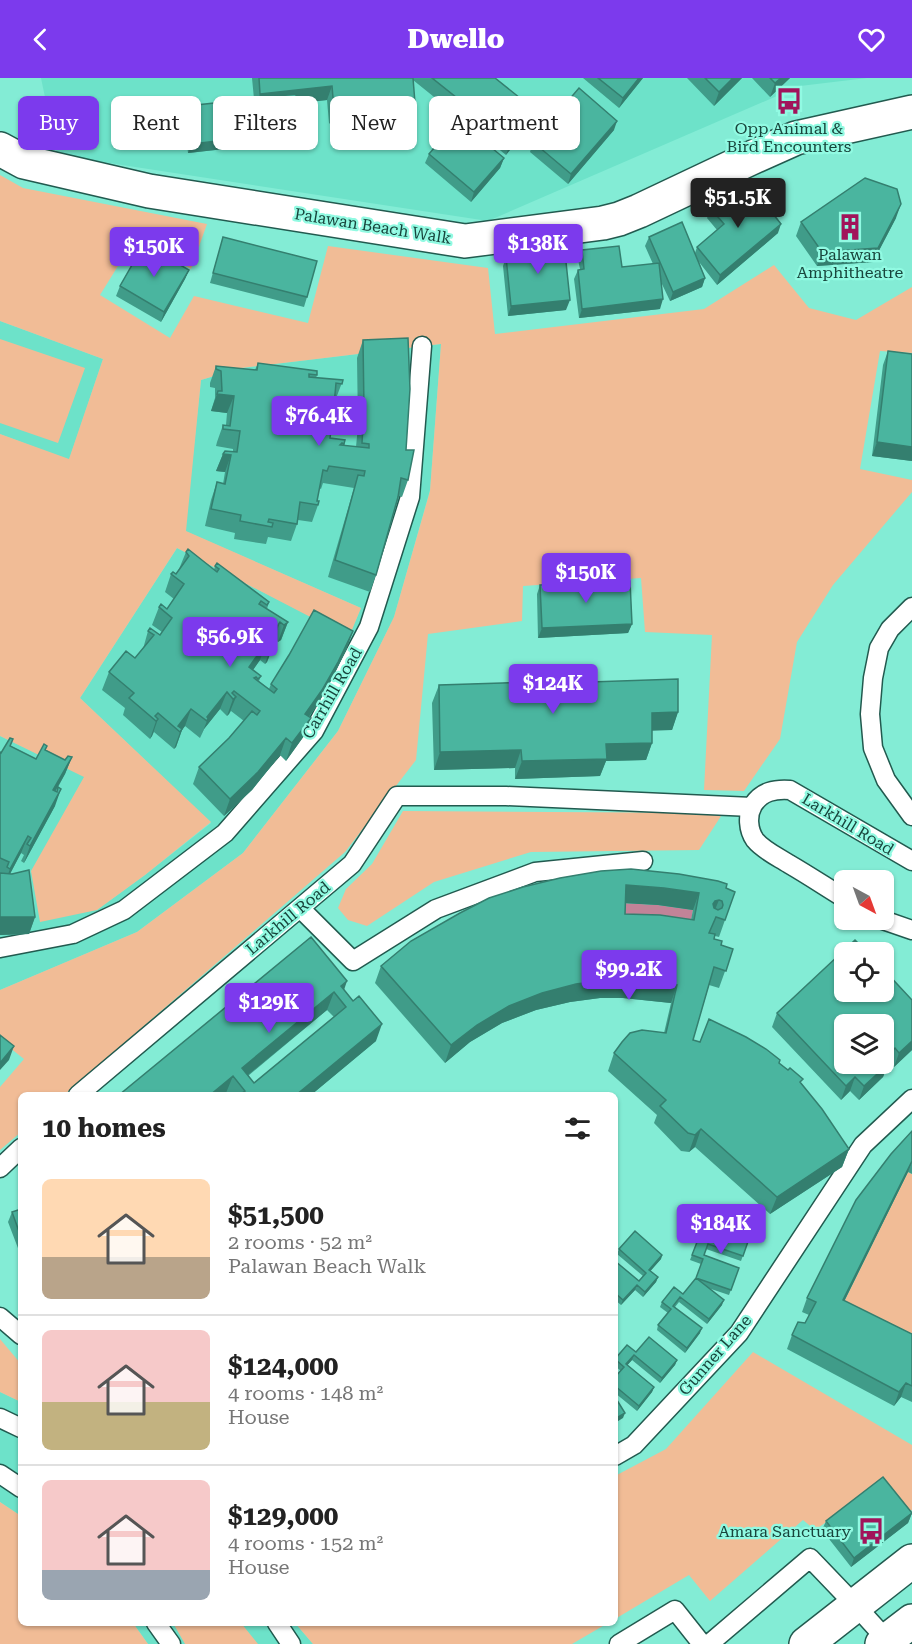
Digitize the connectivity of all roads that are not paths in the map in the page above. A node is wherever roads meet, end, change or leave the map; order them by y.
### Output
1 (912, 112) edge
2 (0, 149) edge
3 (422, 346) dead end
4 (912, 607) edge
5 (752, 807) junction
6 (912, 816) edge
7 (643, 861) dead end
8 (912, 861) edge
9 (834, 892) edge
10 (301, 909) junction
11 (894, 924) edge
12 (912, 930) edge
13 (6, 947) edge
14 (0, 962) edge
15 (82, 1092) edge
16 (912, 1099) edge
17 (18, 1151) edge
18 (0, 1168) edge
19 (0, 1317) edge
20 (18, 1332) edge
21 (0, 1418) edge
22 (18, 1427) edge
23 (618, 1454) edge
24 (0, 1474) edge
25 (18, 1486) edge
26 (912, 1561) edge
27 (856, 1606) junction
28 (158, 1626) edge
29 (279, 1626) edge
30 (894, 1635) edge
31 (171, 1644) edge
32 (291, 1644) edge
33 (619, 1644) edge
34 (702, 1644) edge
35 (709, 1644) edge
36 (806, 1644) edge

1 - 2 street, Palawan Beach Walk
3 - 13 lane, Carrhill Road
4 - 6 lane
5 - 8 lane, Larkhill Road
5 - 9 lane
5 - 10 lane, Larkhill Road
7 - 10 lane
10 - 15 lane, Larkhill Road
11 - 12 lane
13 - 14 lane
16 - 23 lane, Gunner Lane
17 - 18 lane
19 - 20 lane
21 - 22 lane
24 - 25 lane
26 - 27 street
27 - 30 lane
27 - 35 lane
27 - 36 street
28 - 31 lane
29 - 32 lane
33 - 34 lane

